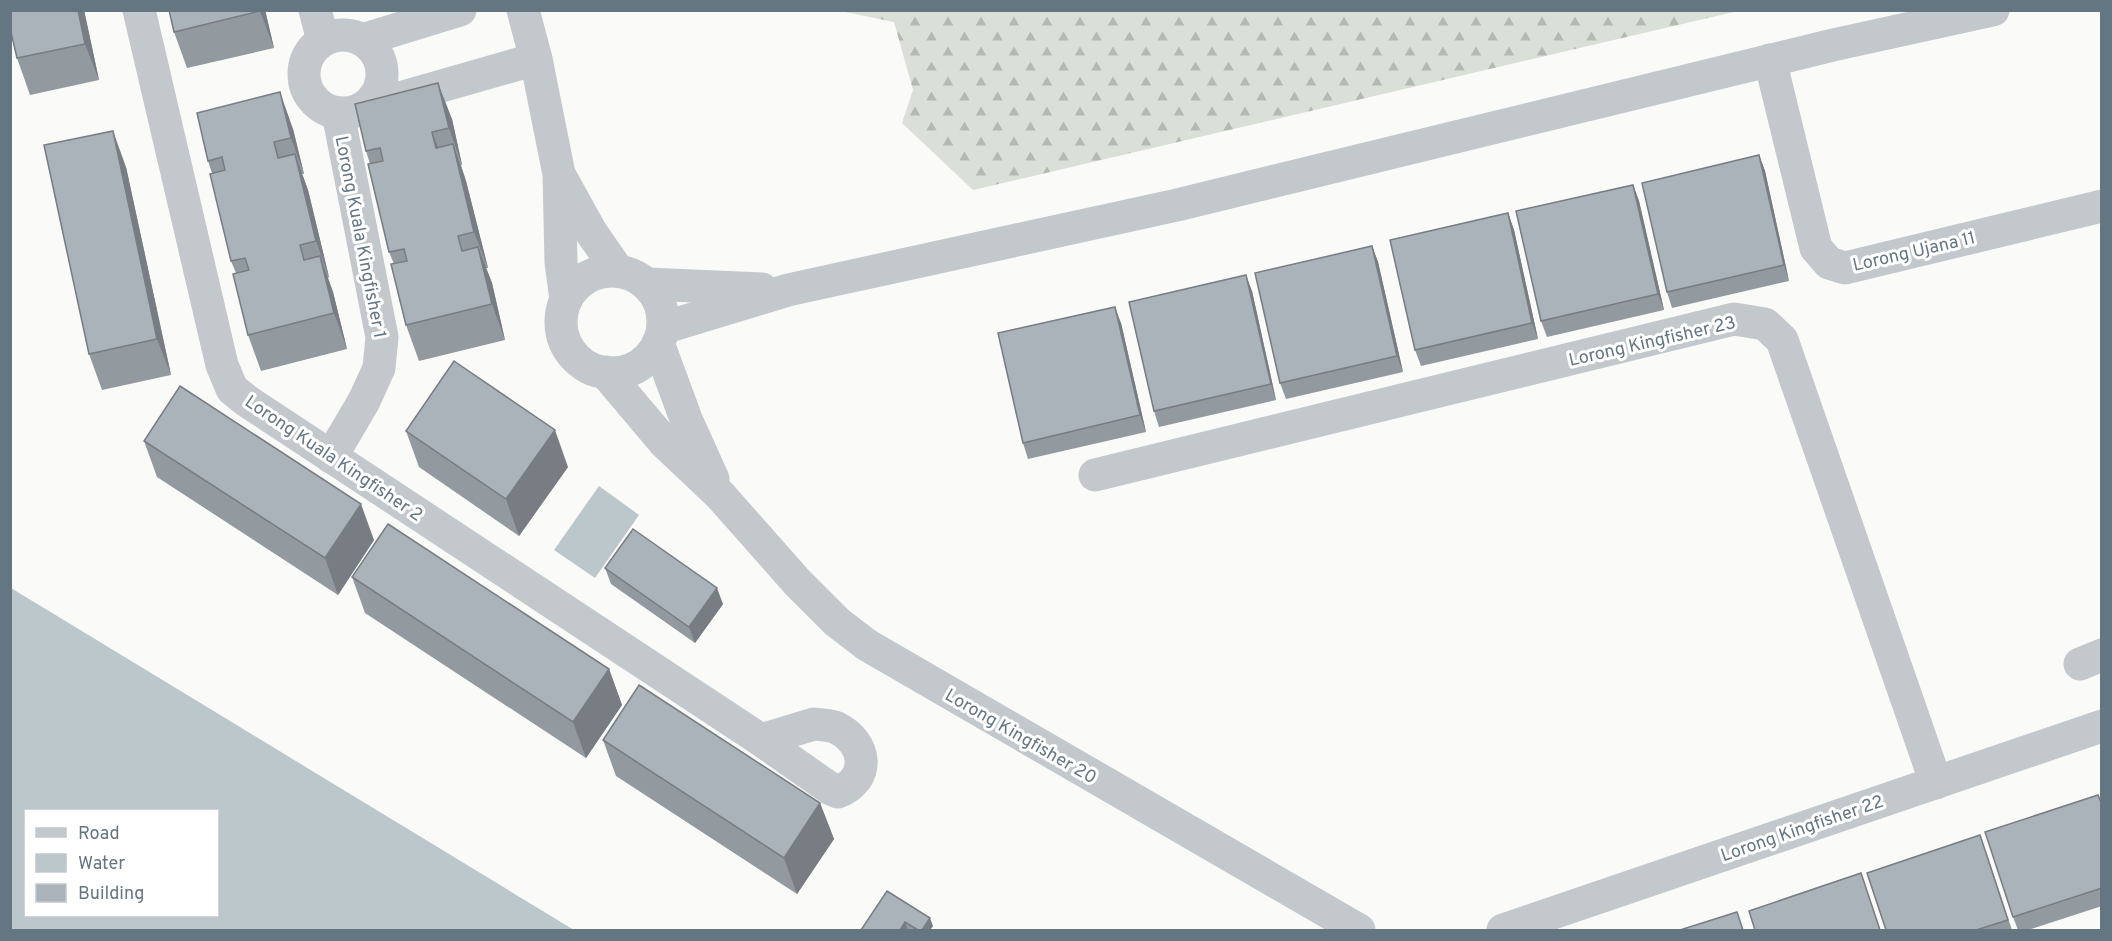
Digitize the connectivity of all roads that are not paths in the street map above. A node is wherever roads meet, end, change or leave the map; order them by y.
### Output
1 (139, 10) edge
2 (460, 10) edge
3 (523, 10) edge
4 (1993, 10) edge
5 (319, 25) edge
6 (363, 40) junction
7 (536, 59) junction
8 (1770, 60) junction
9 (350, 111) junction
10 (559, 174) junction
11 (2102, 206) edge
12 (633, 277) junction
13 (788, 290) junction
14 (566, 300) junction
15 (660, 335) junction
16 (605, 372) junction
17 (331, 458) junction
18 (1095, 475) dead end
19 (720, 495) junction
20 (2102, 726) edge
21 (761, 740) dead end
22 (1936, 783) junction
23 (1359, 930) edge
24 (1503, 930) edge

1 - 17 street, Lorong Kuala Kingfisher 2
2 - 6 street
3 - 7 street
4 - 8 street
5 - 6 street
5 - 9 street
6 - 9 street
7 - 9 street
7 - 10 street
8 - 11 street, Lorong Ujana 11
8 - 13 street
9 - 17 street, Lorong Kuala Kingfisher 1
10 - 12 street
10 - 14 street
12 - 13 street
12 - 14 street
12 - 15 street
13 - 15 street
14 - 16 street
15 - 16 street
15 - 19 street, Lorong Kingfisher 20
16 - 19 street, Lorong Kingfisher 20
17 - 21 street, Lorong Kuala Kingfisher 2
18 - 22 street, Lorong Kingfisher 23
19 - 23 street, Lorong Kingfisher 20
20 - 22 street, Lorong Kingfisher 22
22 - 24 street, Lorong Kingfisher 22

